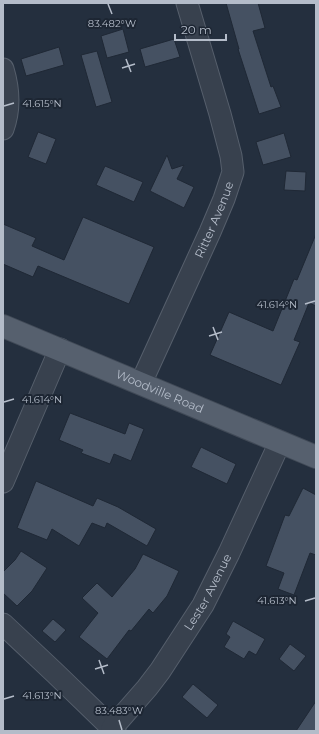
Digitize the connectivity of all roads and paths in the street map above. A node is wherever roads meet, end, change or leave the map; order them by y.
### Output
1 (187, 3) edge
2 (3, 69) edge
3 (3, 129) edge
4 (3, 326) edge
5 (60, 349) junction
6 (141, 383) junction
7 (280, 442) junction
8 (316, 457) edge
9 (3, 482) edge
10 (3, 624) edge
11 (114, 729) edge

1 - 6 street, Ritter Avenue
2 - 3 street
4 - 5 main road, Woodville Road
5 - 6 main road, Woodville Road
5 - 9 street
6 - 7 main road, Woodville Road
7 - 8 main road, Woodville Road
7 - 11 street, Lester Avenue
10 - 11 street

